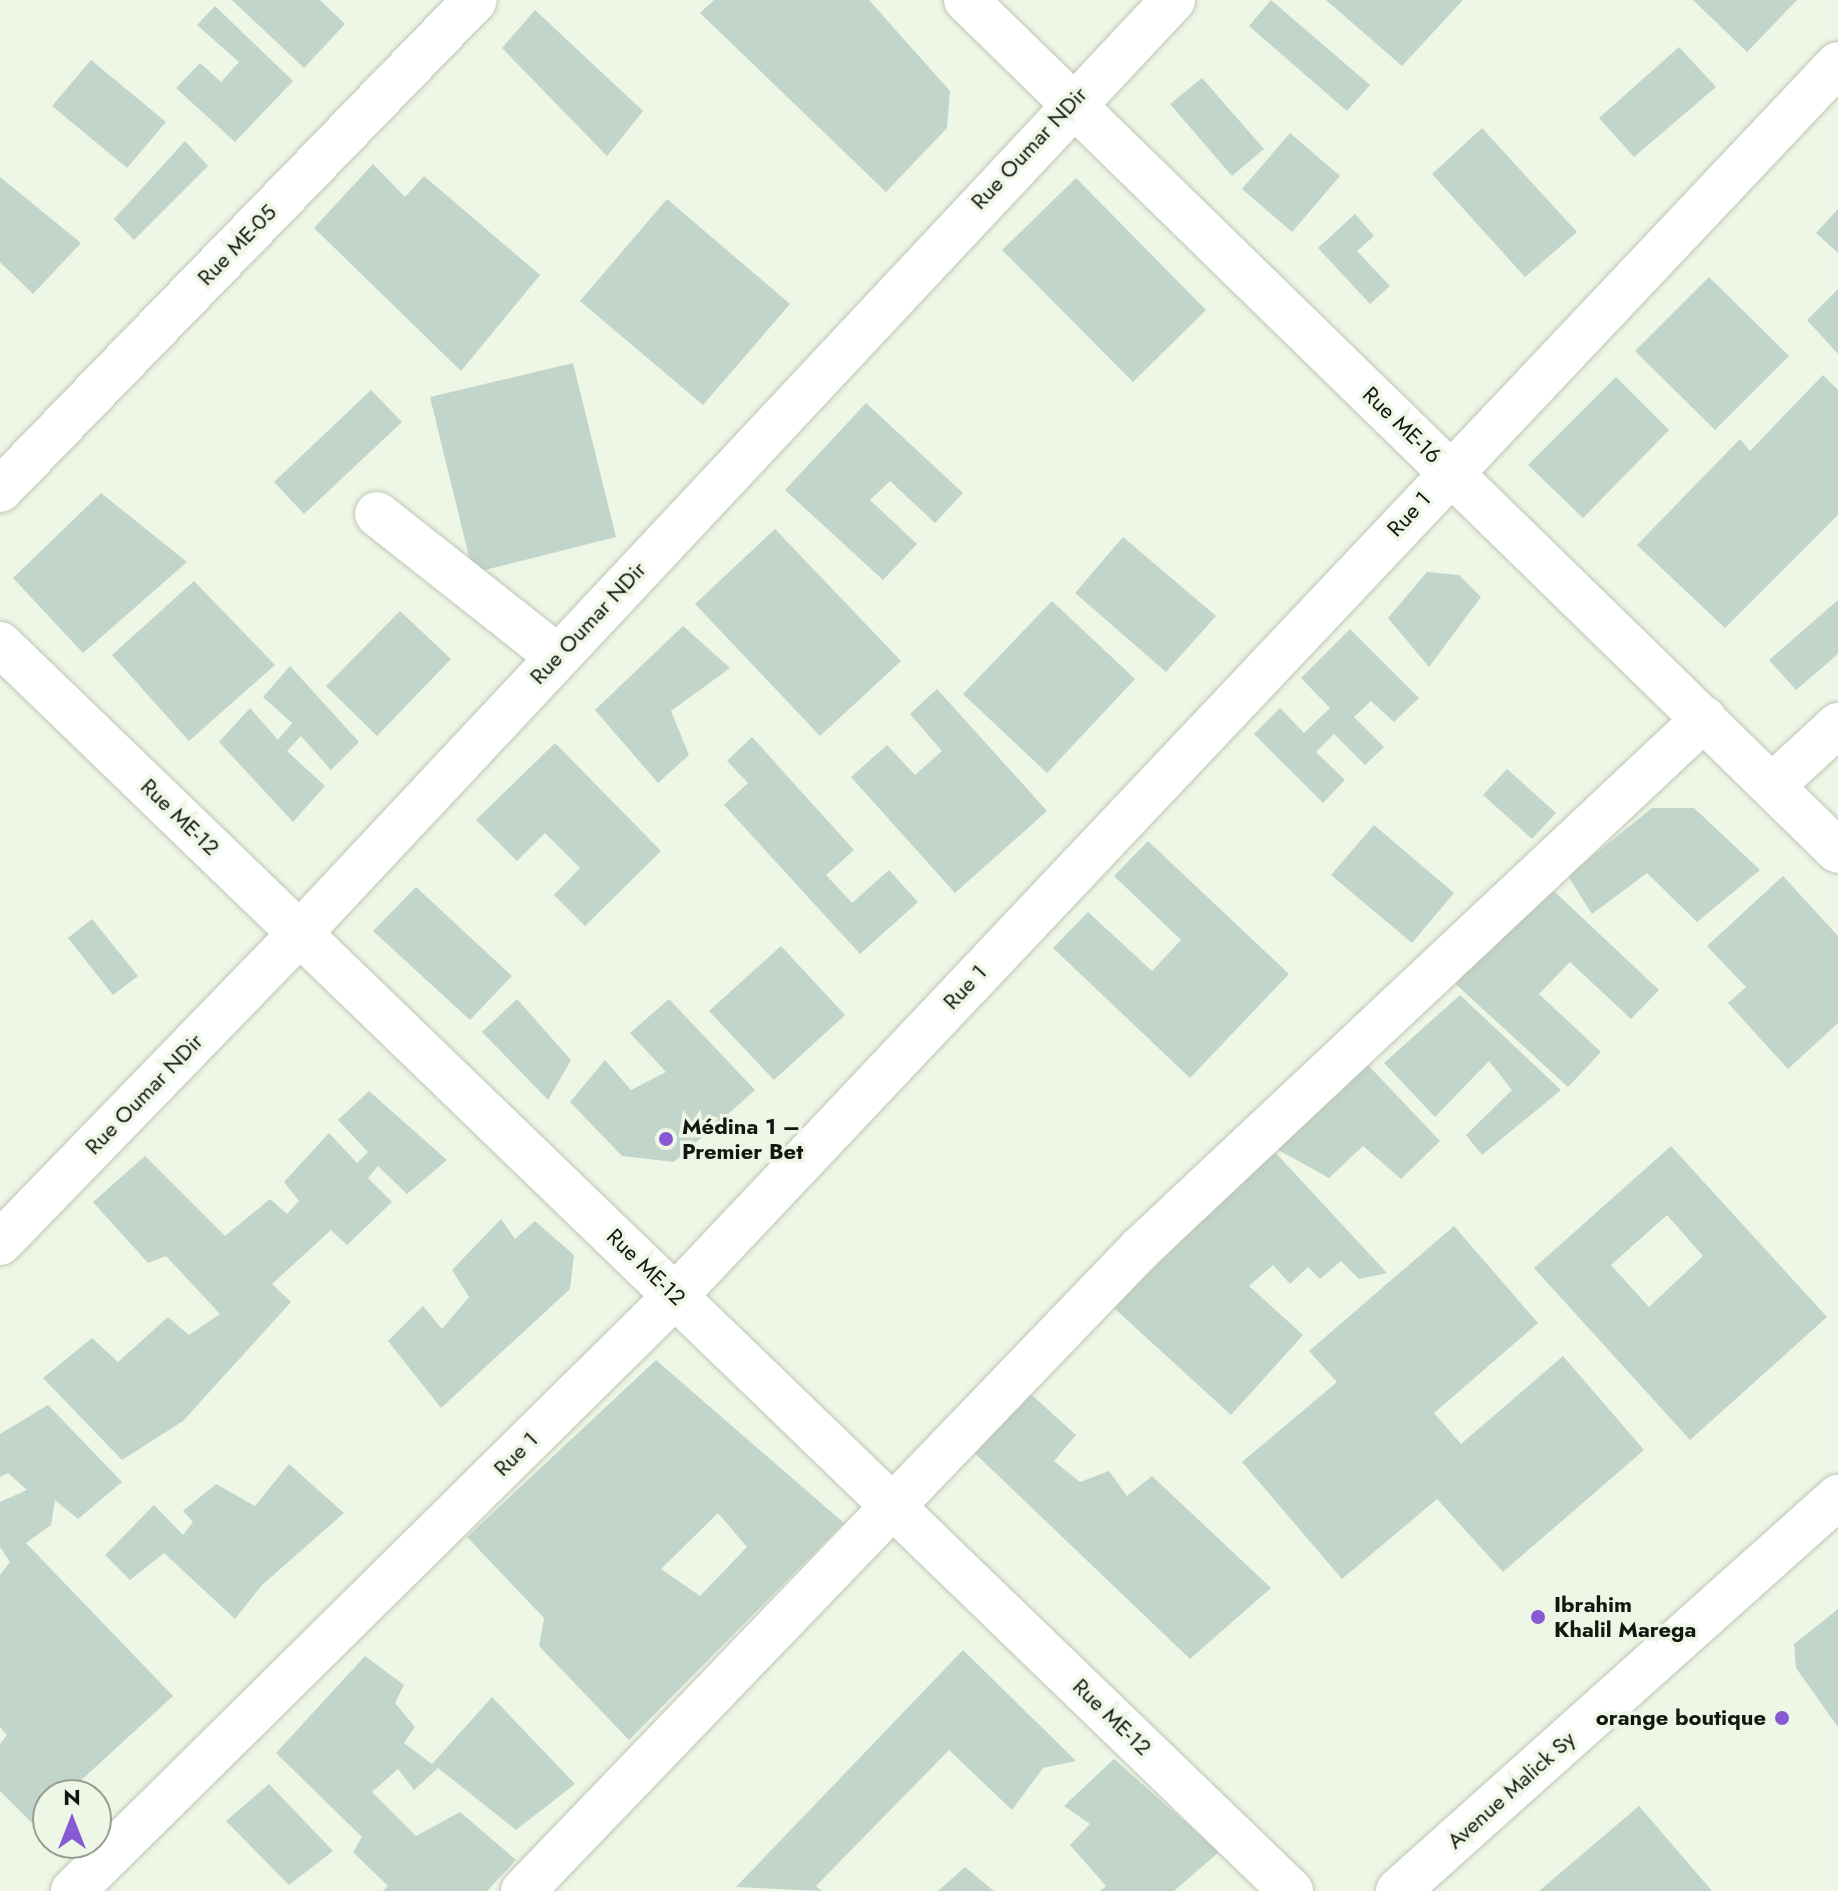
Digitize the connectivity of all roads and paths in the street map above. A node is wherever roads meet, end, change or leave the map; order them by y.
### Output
1 (475, 0) edge
2 (966, 0) edge
3 (1173, 0) edge
4 (1838, 64) edge
5 (1071, 102) junction
6 (1449, 471) junction
7 (0, 490) edge
8 (377, 514) dead end
9 (0, 644) edge
10 (557, 656) junction
11 (1704, 719) junction
12 (1838, 725) edge
13 (1772, 786) junction
14 (1838, 851) edge
15 (300, 933) junction
16 (0, 1243) edge
17 (675, 1296) junction
18 (1838, 1497) edge
19 (895, 1507) junction
20 (73, 1891) edge
21 (523, 1891) edge
22 (1291, 1891) edge
23 (1398, 1891) edge

1 - 7 street, Rue ME-05
2 - 5 street, Rue ME-16
3 - 5 street, Rue Oumar NDir
4 - 6 street, Rue 1
5 - 6 street, Rue ME-16
5 - 10 street, Rue Oumar NDir
6 - 11 street, Rue ME-16
6 - 17 street, Rue 1
8 - 10 street
9 - 15 street, Rue ME-12
10 - 15 street, Rue Oumar NDir
11 - 13 street, Rue ME-16
11 - 19 street
12 - 13 street
13 - 14 street, Rue ME-16
15 - 16 street, Rue Oumar NDir
15 - 17 street, Rue ME-12
17 - 19 street, Rue ME-12
17 - 20 street, Rue 1
18 - 23 street, Avenue Malick Sy
19 - 21 street
19 - 22 street, Rue ME-12

